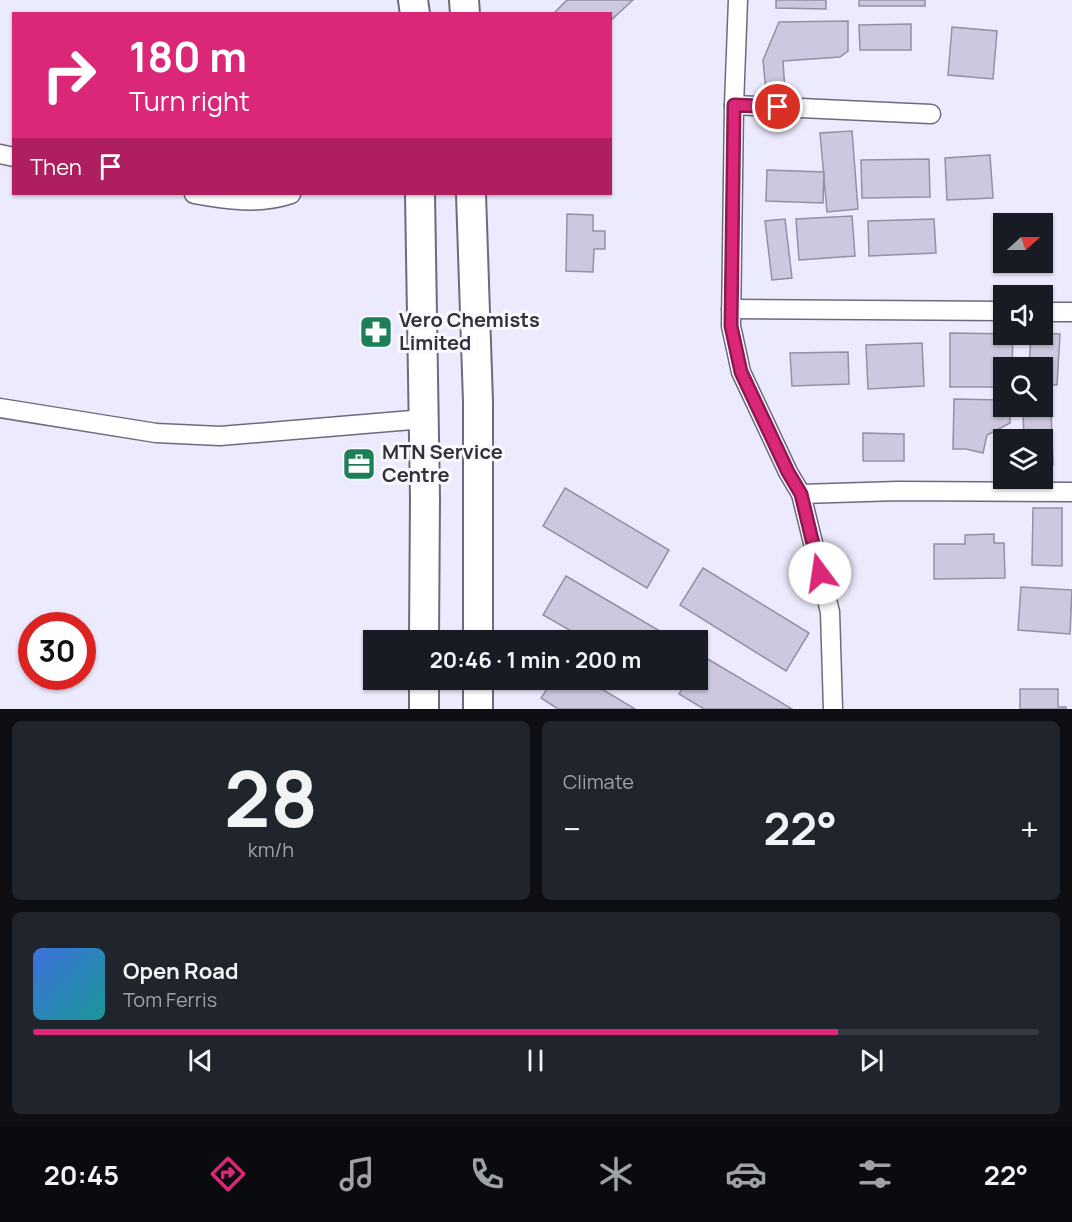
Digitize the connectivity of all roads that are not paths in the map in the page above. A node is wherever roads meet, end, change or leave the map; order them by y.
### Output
1 (738, 0) edge
2 (734, 105) junction
3 (931, 114) dead end
4 (200, 195) edge
5 (288, 195) edge
6 (420, 195) edge
7 (471, 195) edge
8 (731, 309) junction
9 (993, 311) edge
10 (1053, 312) edge
11 (1072, 312) edge
12 (0, 408) edge
13 (424, 419) junction
14 (1072, 492) edge
15 (801, 494) junction
16 (424, 630) edge
17 (478, 630) edge
18 (424, 690) edge
19 (478, 690) edge
20 (424, 709) edge
21 (478, 709) edge
22 (833, 709) edge

1 - 2 street
2 - 3 street
2 - 8 street
4 - 5 street
6 - 13 main road
7 - 17 main road
8 - 9 street
8 - 15 street
10 - 11 street
12 - 13 street
13 - 16 main road
14 - 15 street
15 - 22 street
18 - 20 main road
19 - 21 main road

